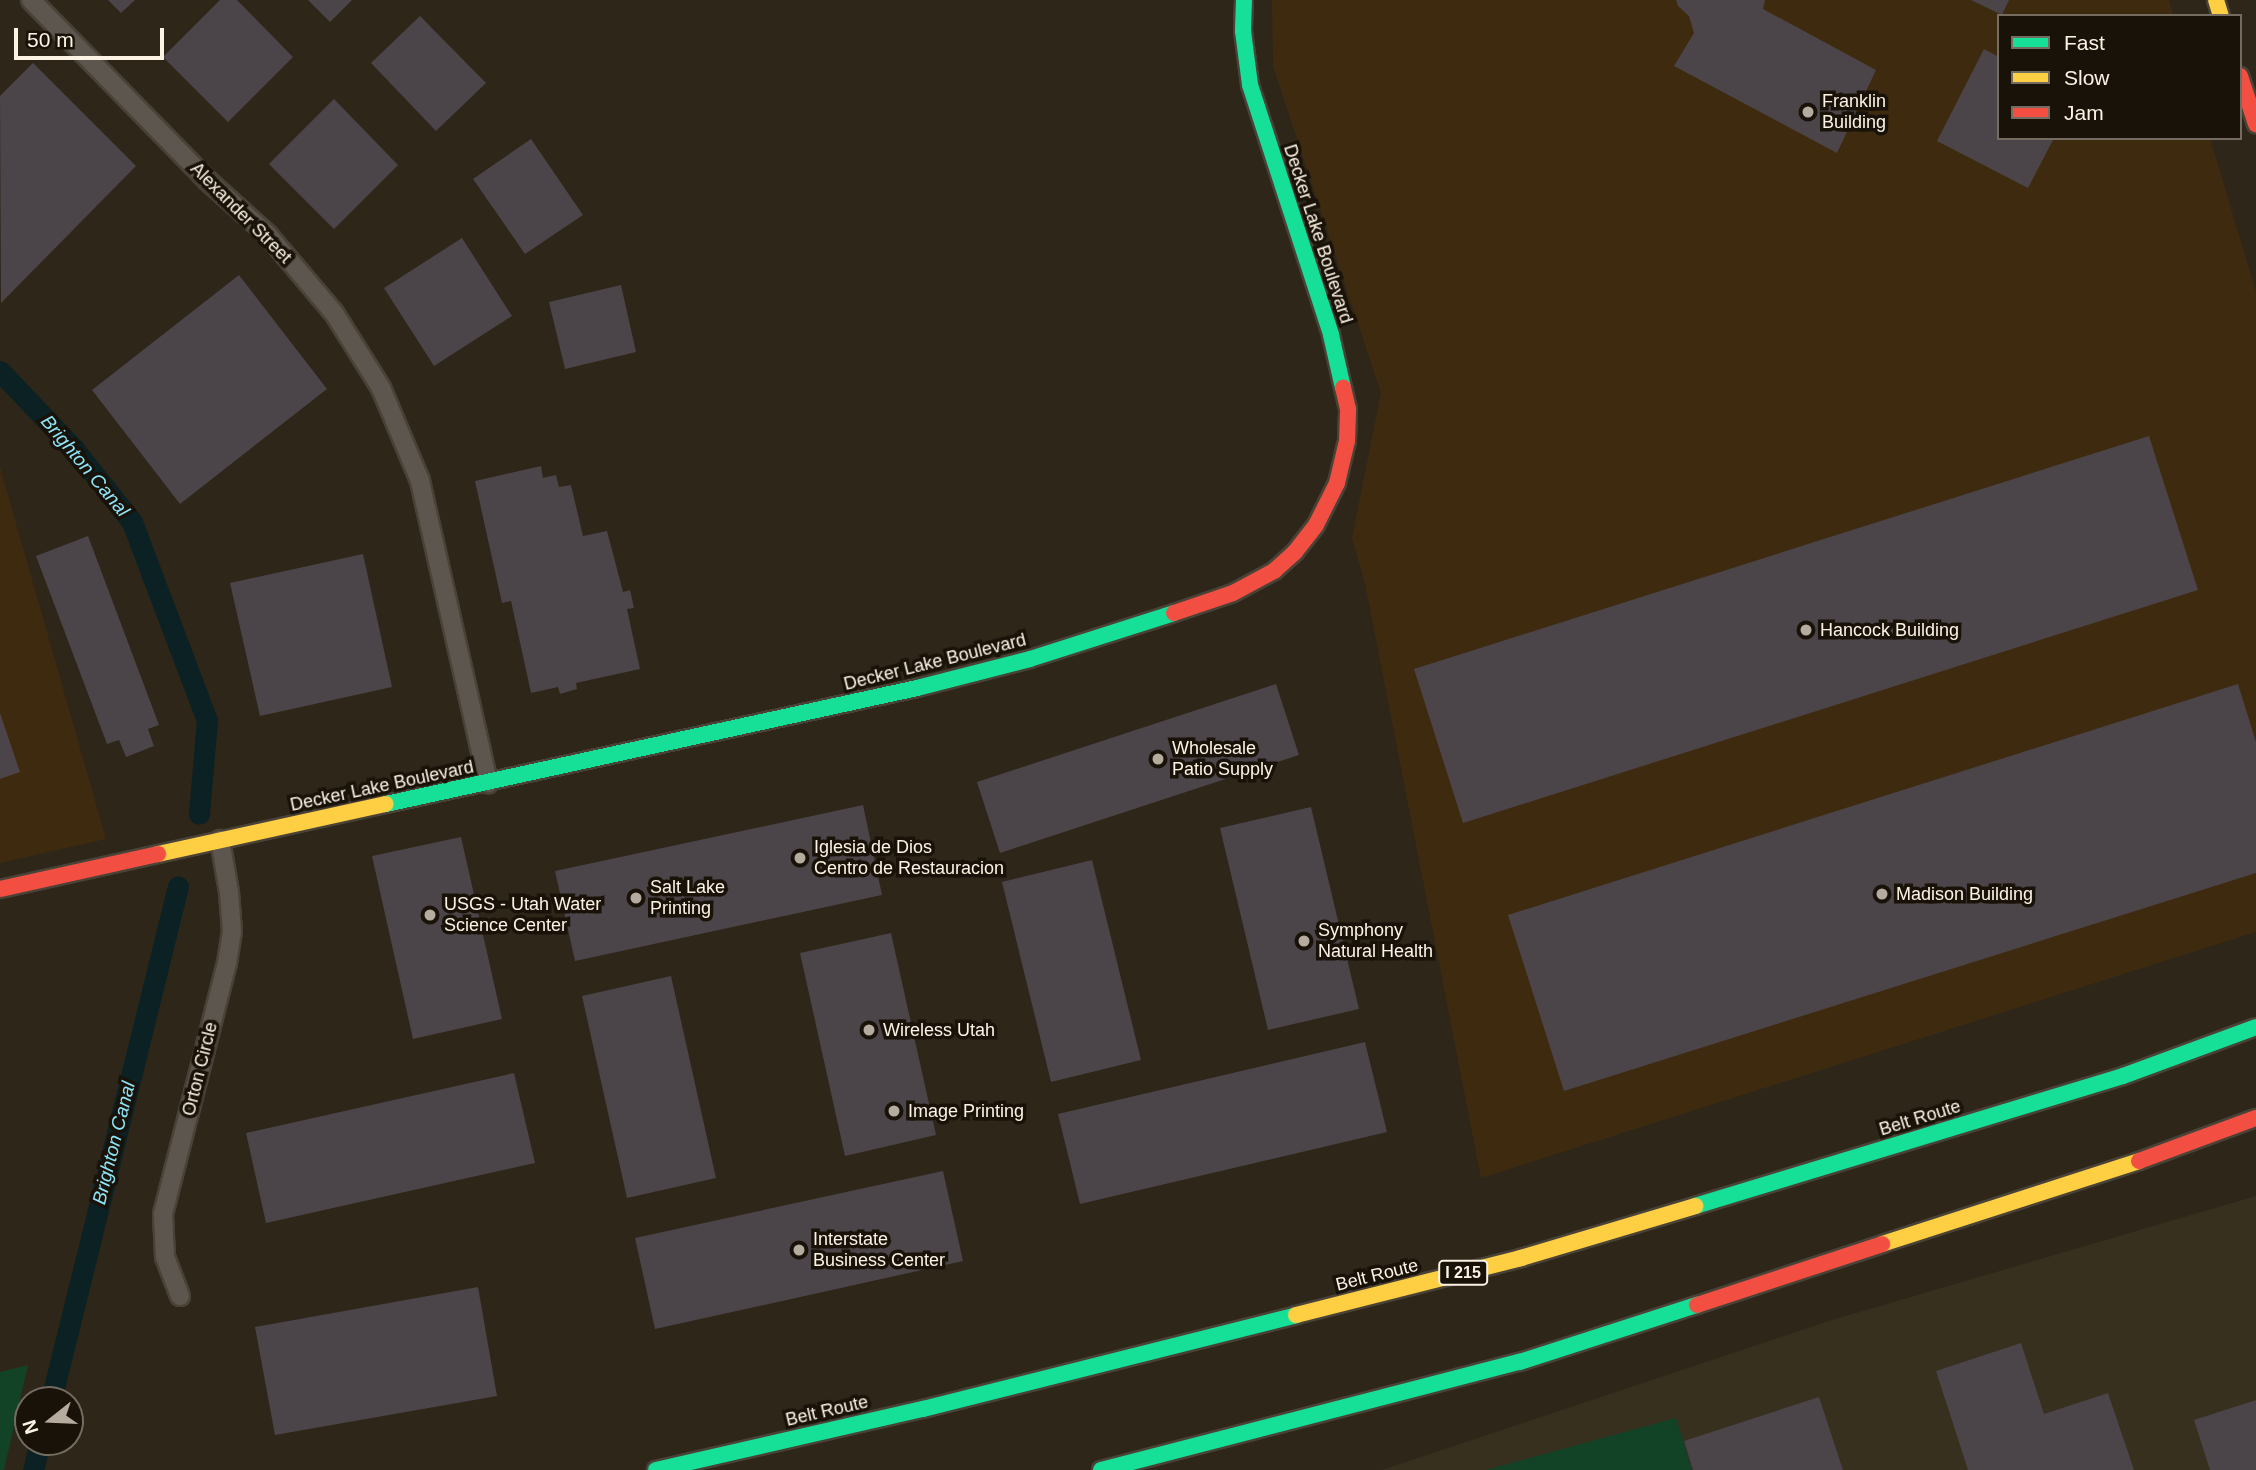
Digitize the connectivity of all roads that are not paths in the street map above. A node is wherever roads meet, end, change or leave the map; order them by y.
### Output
1 (31, 0) edge
2 (1244, 0) edge
3 (2242, 82) edge
4 (2256, 124) edge
5 (488, 783) junction
6 (220, 840) junction
7 (0, 890) edge
8 (2256, 1027) edge
9 (2256, 1118) edge
10 (180, 1296) dead end
11 (656, 1470) edge
12 (1101, 1470) edge

1 - 5 street, Alexander Street
2 - 5 main road, Decker Lake Boulevard
3 - 4 main road
5 - 6 main road, Decker Lake Boulevard
6 - 7 main road, Decker Lake Boulevard
6 - 10 street, Orton Circle
8 - 11 main road, Belt Route / I 215
9 - 12 main road

